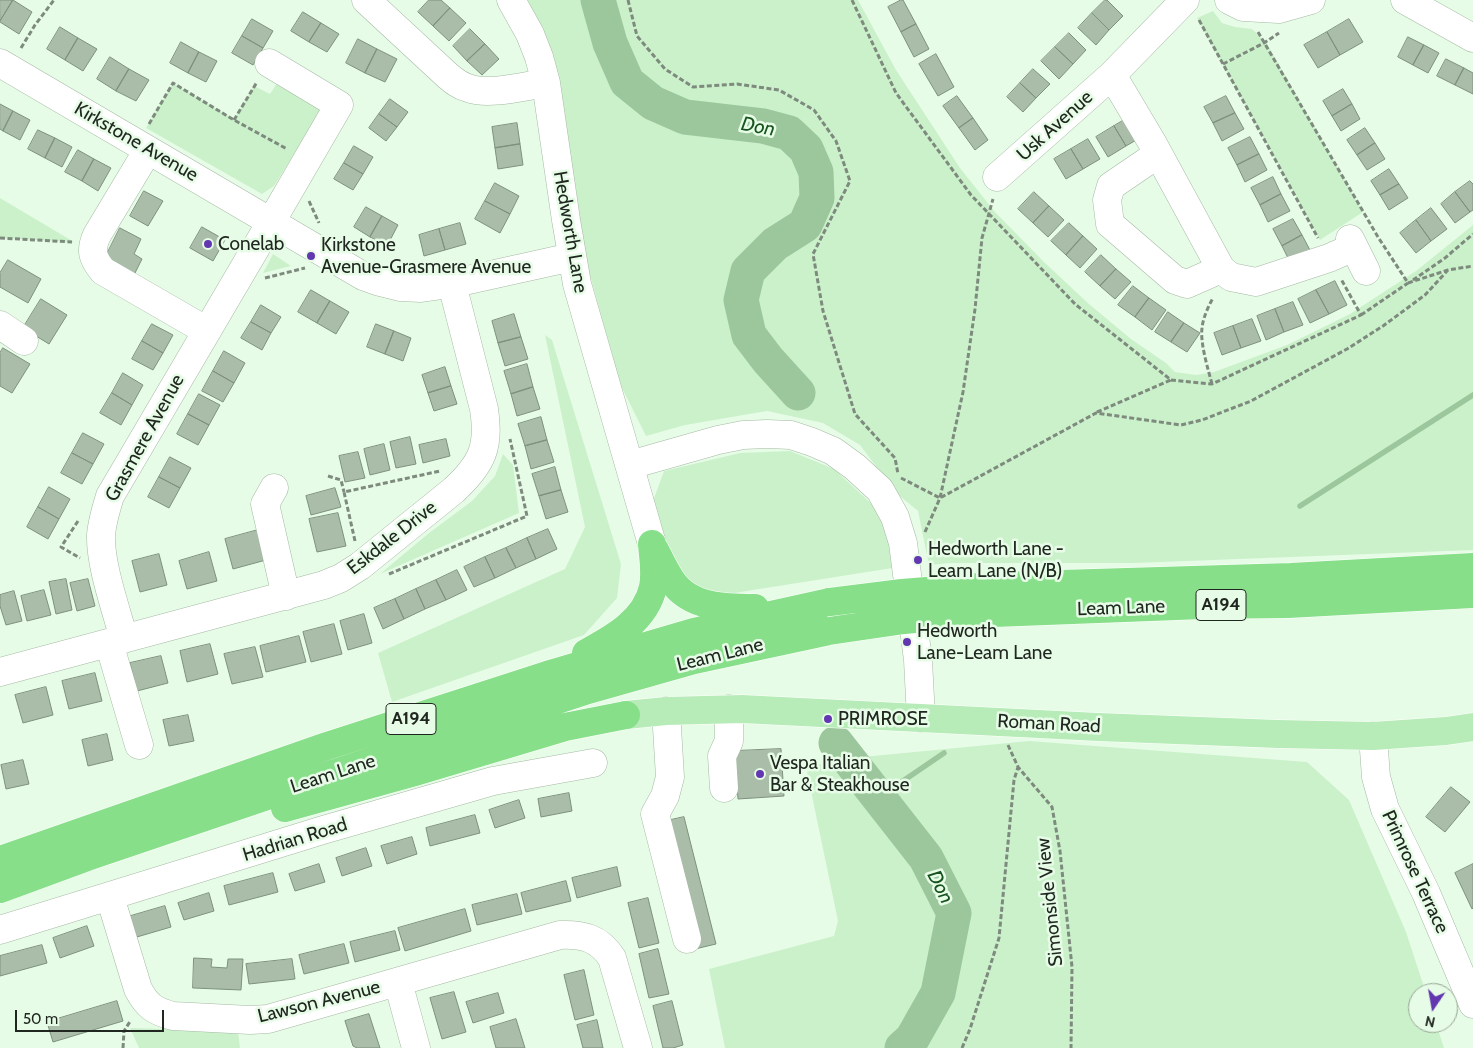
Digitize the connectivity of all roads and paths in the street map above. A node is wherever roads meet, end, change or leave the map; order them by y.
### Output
1 (54, 0) edge
2 (366, 0) edge
3 (511, 0) edge
4 (628, 0) edge
5 (852, 0) edge
6 (1311, 0) edge
7 (1405, 0) edge
8 (1236, 4) edge
9 (1191, 9) edge
10 (1280, 32) dead end
11 (1473, 38) edge
12 (1264, 43) junction
13 (269, 63) joint
14 (1223, 64) junction
15 (4, 65) edge
16 (1112, 75) junction
17 (546, 83) junction
18 (234, 120) junction
19 (143, 147) junction
20 (1158, 154) junction
21 (302, 168) junction
22 (998, 178) joint
23 (989, 215) junction
24 (271, 222) junction
25 (321, 227) dead end
26 (1473, 234) edge
27 (0, 238) edge
28 (93, 243) junction
29 (1362, 248) junction
30 (572, 257) junction
31 (1329, 258) junction
32 (336, 260) junction
33 (1473, 266) edge
34 (1448, 270) junction
35 (1231, 274) junction
36 (1408, 283) junction
37 (452, 284) junction
38 (233, 286) junction
39 (1361, 315) junction
40 (0, 325) edge
41 (207, 331) junction
42 (24, 341) dead end
43 (1171, 380) junction
44 (1212, 384) junction
45 (1096, 413) junction
46 (509, 431) dead end
47 (478, 462) junction
48 (630, 465) junction
49 (328, 476) dead end
50 (274, 488) dead end
51 (344, 492) junction
52 (940, 498) junction
53 (924, 533) dead end
54 (652, 544) junction
55 (360, 566) junction
56 (1473, 567) edge
57 (387, 575) dead end
58 (1473, 594) edge
59 (286, 596) junction
60 (966, 601) junction
61 (798, 609) junction
62 (117, 641) junction
63 (0, 672) edge
64 (547, 675) junction
65 (729, 709) junction
66 (666, 711) junction
67 (626, 715) joint
68 (922, 718) junction
69 (1473, 727) edge
70 (1373, 736) junction
71 (139, 745) dead end
72 (593, 763) dead end
73 (724, 788) dead end
74 (87, 857) junction
75 (0, 860) edge
76 (0, 889) edge
77 (110, 897) junction
78 (0, 930) edge
79 (687, 939) dead end
80 (398, 982) junction
81 (144, 1000) junction
82 (1473, 1004) edge
83 (123, 1048) edge
84 (416, 1048) edge
85 (638, 1048) edge
86 (962, 1048) edge
87 (1071, 1048) edge

1 - 15 path
2 - 17 street
3 - 17 street, Hedworth Lane
4 - 52 path
5 - 23 path
6 - 8 street
7 - 11 street
8 - 12 path
9 - 14 path
9 - 16 street, Usk Avenue
10 - 12 path
12 - 14 path
12 - 29 path
13 - 18 path
13 - 21 street
14 - 31 path
15 - 19 street, Kirkstone Avenue
16 - 20 street, Usk Avenue
16 - 22 street, Usk Avenue
17 - 30 street, Hedworth Lane
18 - 19 path
18 - 21 path
19 - 24 street, Kirkstone Avenue
19 - 28 street
20 - 35 street, Usk Avenue
20 - 35 street
21 - 24 street
21 - 25 path
22 - 23 path
23 - 43 path
23 - 52 path
24 - 32 street, Kirkstone Avenue
24 - 38 street, Grasmere Avenue
26 - 36 path
27 - 28 path
28 - 41 street
29 - 31 street
29 - 36 path
30 - 37 street, Kirkstone Avenue
30 - 48 street, Hedworth Lane
31 - 35 street
31 - 39 path
32 - 37 street, Kirkstone Avenue
32 - 38 path
33 - 34 path
34 - 36 path
34 - 45 path
35 - 44 path
36 - 39 path
37 - 47 street, Eskdale Drive
38 - 41 street, Grasmere Avenue
39 - 44 path
40 - 42 street
41 - 62 street, Grasmere Avenue
43 - 44 path
43 - 45 path
45 - 52 path
46 - 57 path
47 - 51 path
47 - 55 street, Eskdale Drive
48 - 54 street, Hedworth Lane
48 - 68 street
49 - 51 path
50 - 59 street
51 - 55 path
52 - 53 path
54 - 61 highway, A194
54 - 64 highway, A194
55 - 59 street, Eskdale Drive
56 - 60 highway, Leam Lane / A194
58 - 60 highway, Leam Lane / A194
59 - 62 street, Eskdale Drive
60 - 61 highway, Leam Lane / A194, bridge
60 - 74 highway, Leam Lane / A194, bridge
61 - 64 highway, Leam Lane / A194
62 - 63 street, Eskdale Drive
62 - 71 street, Grasmere Avenue
64 - 75 highway, Leam Lane / A194
65 - 66 main road, Roman Road
65 - 68 main road, Roman Road
65 - 73 street
66 - 67 main road, Roman Road
66 - 79 street
67 - 74 highway
68 - 70 main road, Roman Road
69 - 70 main road, Roman Road
70 - 82 street, Primrose Terrace
72 - 77 street, Hadrian Road
74 - 76 highway, Leam Lane / A194
77 - 78 street, Hadrian Road
77 - 81 street
80 - 81 street, Lawson Avenue
80 - 84 street, Lawson Avenue
80 - 85 street, Lawson Avenue
81 - 83 path
86 - 87 path, Simonside View

